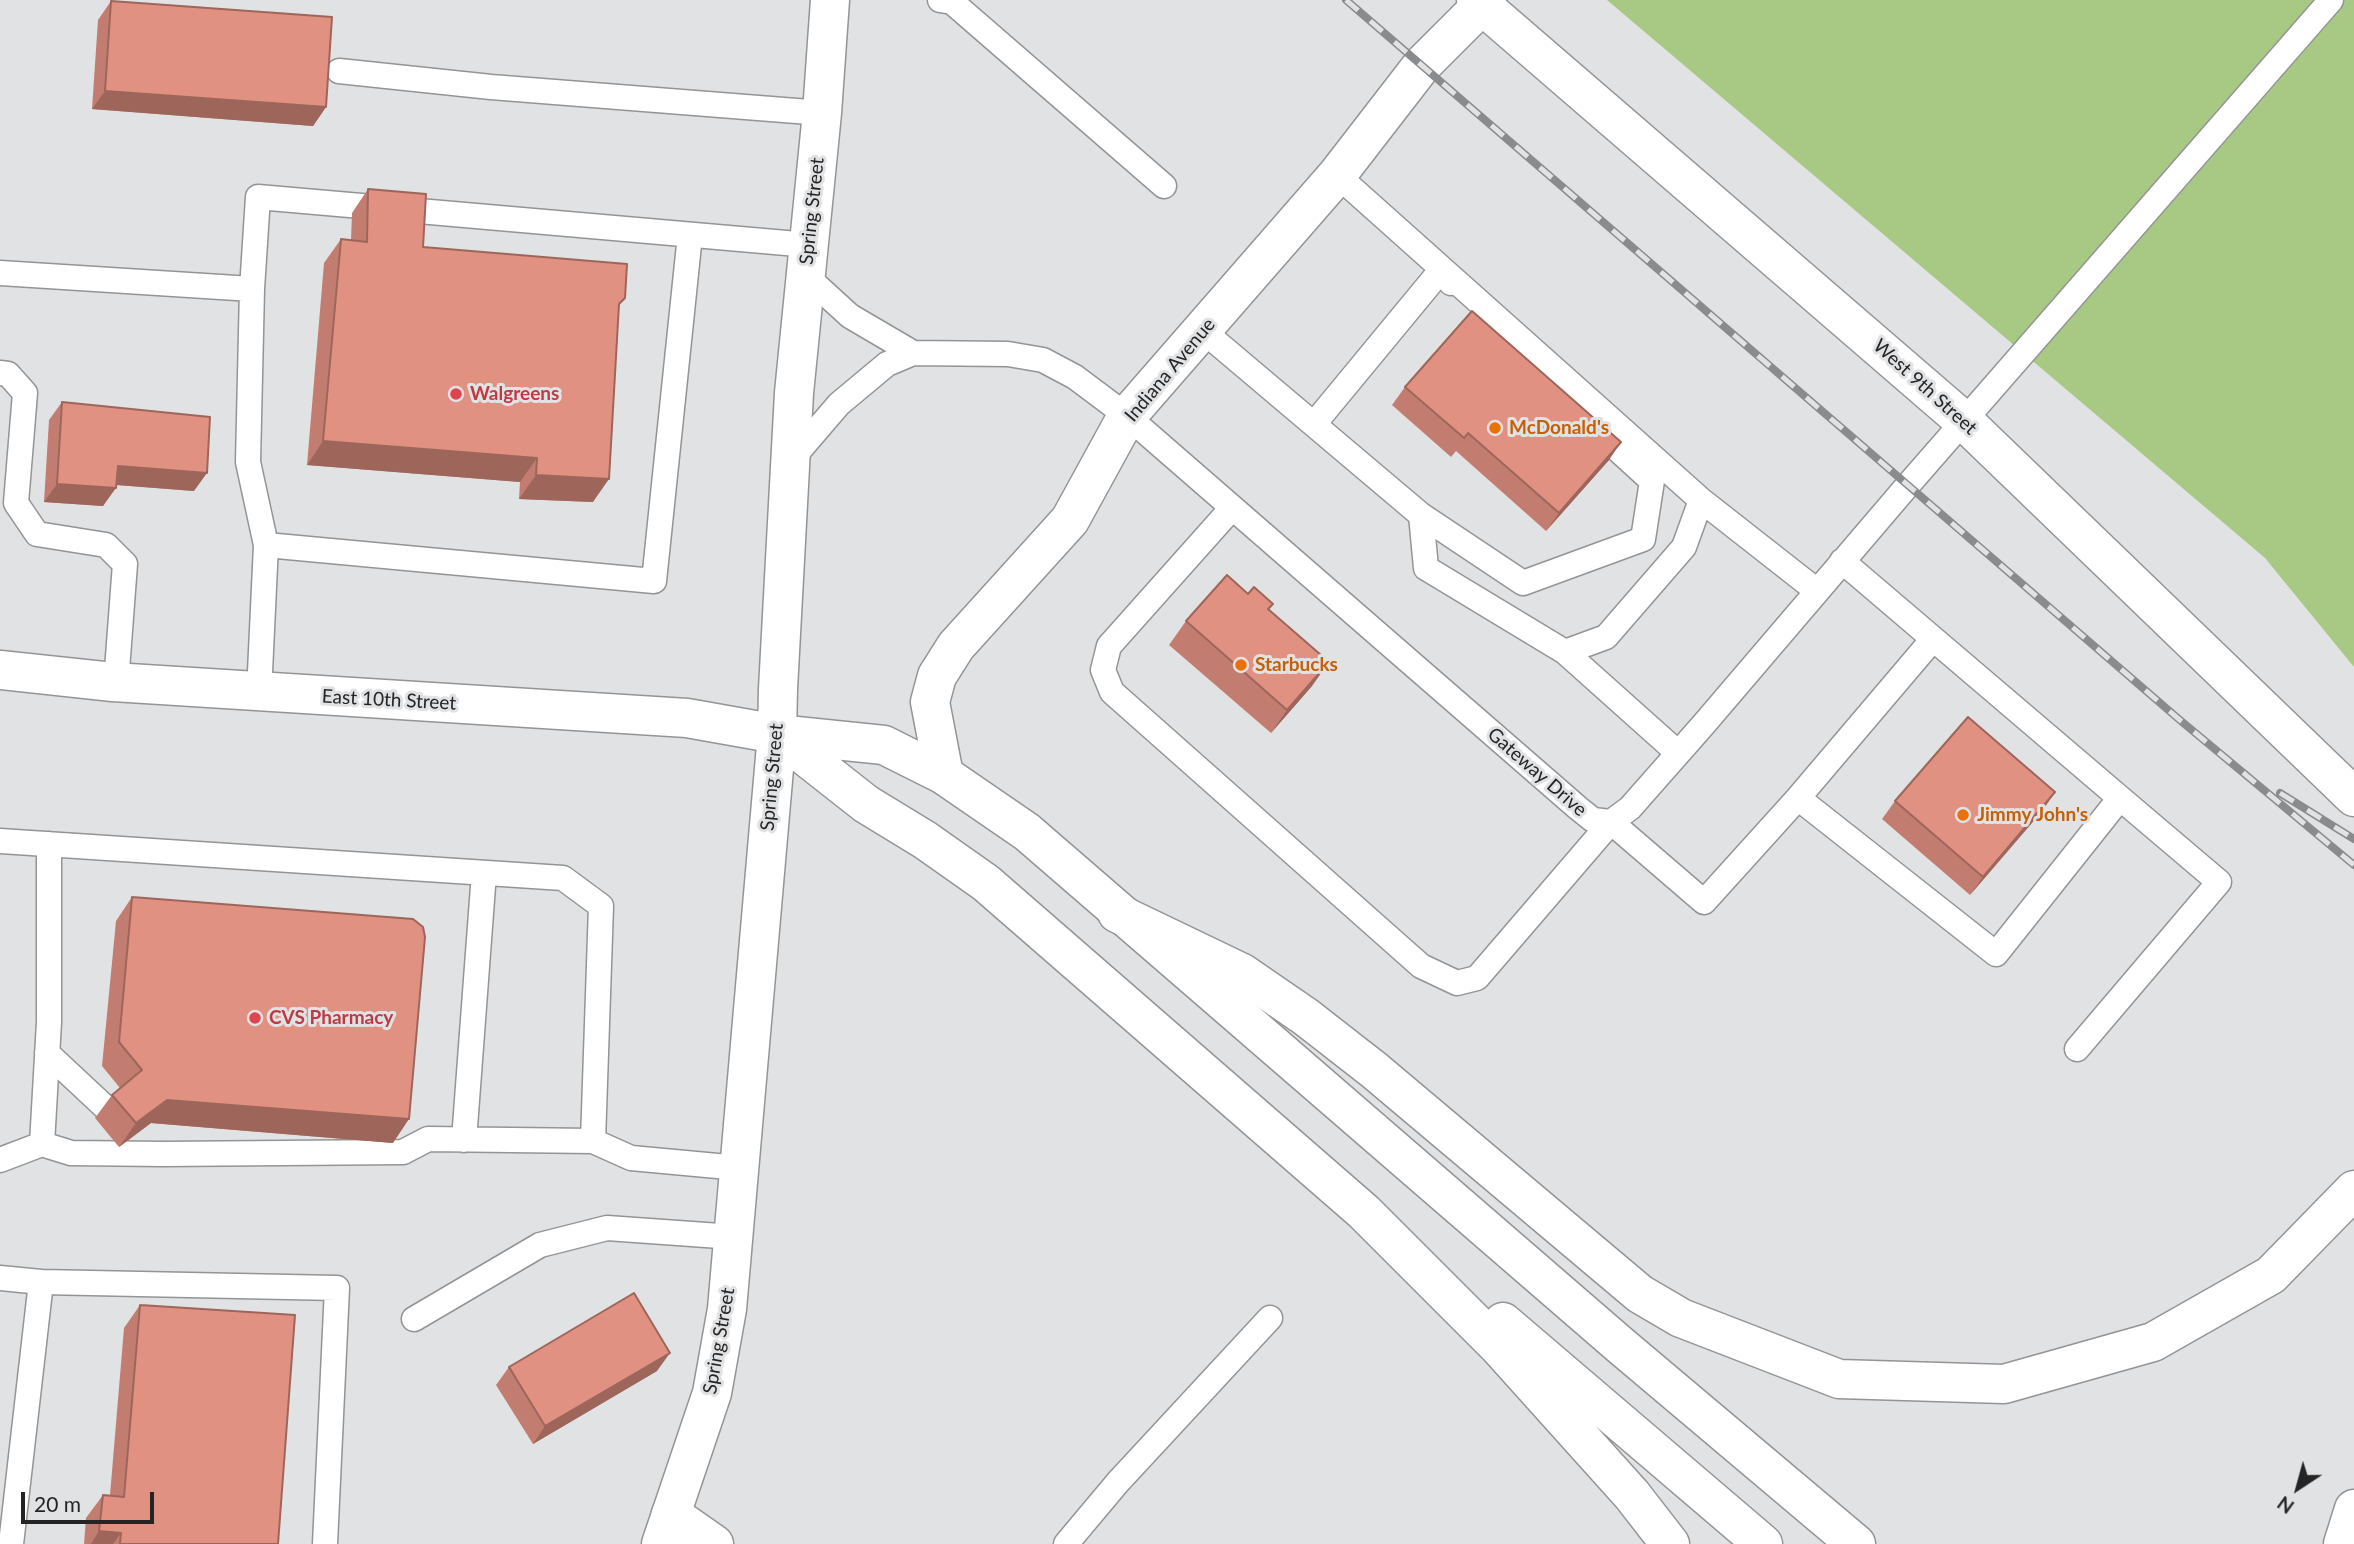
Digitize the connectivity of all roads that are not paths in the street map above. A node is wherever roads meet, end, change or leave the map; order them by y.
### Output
1 (825, 0) edge
2 (830, 0) edge
3 (840, 0) edge
4 (940, 0) edge
5 (2332, 0) edge
6 (1482, 2) edge
7 (339, 71) dead end
8 (822, 113) junction
9 (1337, 175) junction
10 (1164, 186) dead end
11 (690, 234) junction
12 (807, 260) junction
13 (1442, 269) junction
14 (0, 274) edge
15 (252, 289) junction
16 (1202, 330) junction
17 (913, 353) junction
18 (0, 373) edge
19 (1128, 416) junction
20 (1965, 422) junction
21 (1314, 424) junction
22 (791, 460) junction
23 (1701, 500) junction
24 (1232, 508) junction
25 (1421, 515) junction
26 (266, 545) junction
27 (1842, 561) junction
28 (1816, 591) junction
29 (1933, 639) junction
30 (1565, 652) junction
31 (0, 670) edge
32 (116, 682) junction
33 (259, 692) junction
34 (777, 734) junction
35 (1678, 752) junction
36 (944, 775) junction
37 (2354, 797) edge
38 (1798, 798) junction
39 (2120, 798) junction
40 (1611, 822) junction
41 (0, 841) edge
42 (49, 845) junction
43 (484, 873) junction
44 (1117, 913) junction
45 (2077, 1049) dead end
46 (47, 1053) junction
47 (107, 1109) dead end
48 (137, 1134) edge
49 (464, 1140) junction
50 (593, 1141) junction
51 (42, 1144) junction
52 (163, 1154) junction
53 (0, 1160) edge
54 (739, 1168) junction
55 (2354, 1190) edge
56 (1364, 1212) junction
57 (734, 1237) junction
58 (0, 1278) edge
59 (41, 1282) junction
60 (1269, 1318) dead end
61 (414, 1319) dead end
62 (2354, 1509) edge
63 (7, 1514) edge
64 (666, 1529) edge
65 (11, 1544) edge
66 (325, 1544) edge
67 (714, 1544) edge
68 (1066, 1544) edge
69 (1670, 1544) edge
70 (1763, 1544) edge
71 (1856, 1544) edge
72 (2343, 1544) edge

1 - 2 lane
2 - 3 lane
2 - 8 main road, Spring Street
4 - 10 lane
5 - 20 lane, Gateway Drive
6 - 9 main road, Indiana Avenue
6 - 20 main road, West 9th Street
7 - 8 lane
8 - 12 main road, Spring Street
9 - 13 lane
9 - 16 main road, Indiana Avenue
11 - 12 lane
11 - 15 lane
11 - 26 lane
12 - 17 lane
12 - 22 main road, Spring Street
13 - 21 lane
13 - 23 lane
13 - 25 lane
14 - 15 lane
15 - 26 lane
16 - 19 main road, Indiana Avenue
16 - 21 lane
17 - 19 lane, Gateway Drive
17 - 22 lane
18 - 32 lane
19 - 24 lane, Gateway Drive
19 - 36 main road, Indiana Avenue
20 - 27 lane, Gateway Drive
20 - 37 main road, West 9th Street
21 - 25 lane
22 - 34 main road, Spring Street
23 - 28 lane
23 - 30 lane
24 - 40 lane, Gateway Drive
24 - 40 lane
25 - 30 lane
26 - 33 lane
27 - 28 lane, Gateway Drive
27 - 29 lane
28 - 35 lane, Gateway Drive
29 - 38 lane
29 - 39 lane
30 - 35 lane
31 - 32 main road, East 10th Street
32 - 33 main road, East 10th Street
33 - 34 main road, East 10th Street
34 - 36 main road, East 10th Street
34 - 54 main road, Spring Street
34 - 56 main road
35 - 40 lane, Gateway Drive
36 - 44 main road, East 10th Street
38 - 39 lane
38 - 40 lane
39 - 45 lane
41 - 42 lane
42 - 43 lane
42 - 46 lane
43 - 49 lane
43 - 50 lane
44 - 55 main road
44 - 71 main road
46 - 47 lane
46 - 51 lane
48 - 52 lane
49 - 50 lane
49 - 52 lane
50 - 54 lane
51 - 52 lane
51 - 53 lane
54 - 57 main road, Spring Street
56 - 69 main road
56 - 70 main road
57 - 61 lane
57 - 64 main road, Spring Street
58 - 59 lane
59 - 63 lane
59 - 66 lane
60 - 68 lane
62 - 72 main road
63 - 65 lane
64 - 67 main road

